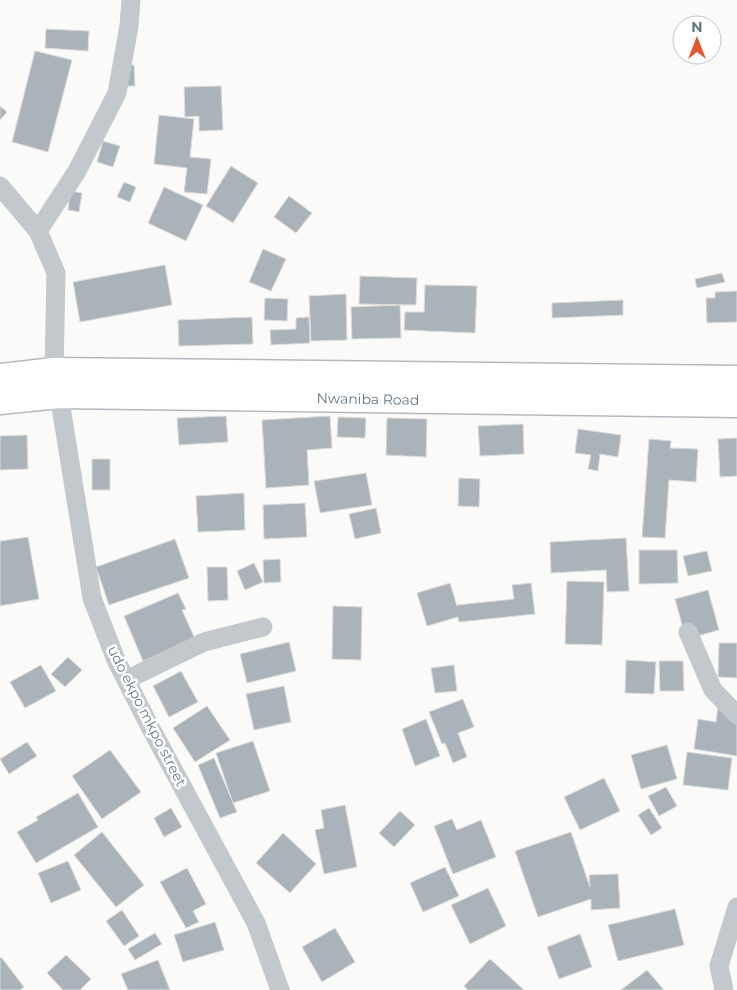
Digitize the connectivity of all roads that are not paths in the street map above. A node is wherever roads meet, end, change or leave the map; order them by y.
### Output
1 (130, 0) edge
2 (0, 186) edge
3 (38, 230) junction
4 (0, 377) edge
5 (737, 380) edge
6 (57, 383) junction
7 (0, 401) edge
8 (737, 404) edge
9 (263, 627) dead end
10 (688, 632) dead end
11 (126, 680) junction
12 (737, 715) edge
13 (737, 907) edge
14 (280, 990) edge
15 (724, 990) edge

1 - 3 street
2 - 3 street, udo ekpo mkpo street
3 - 6 street, udo ekpo mkpo street
4 - 6 main road
5 - 6 main road
6 - 7 main road, Nwaniba Road
6 - 8 main road, Nwaniba Road
6 - 11 street, udo ekpo mkpo street
9 - 11 street
10 - 12 street
11 - 14 street, udo ekpo mkpo street
13 - 15 street

